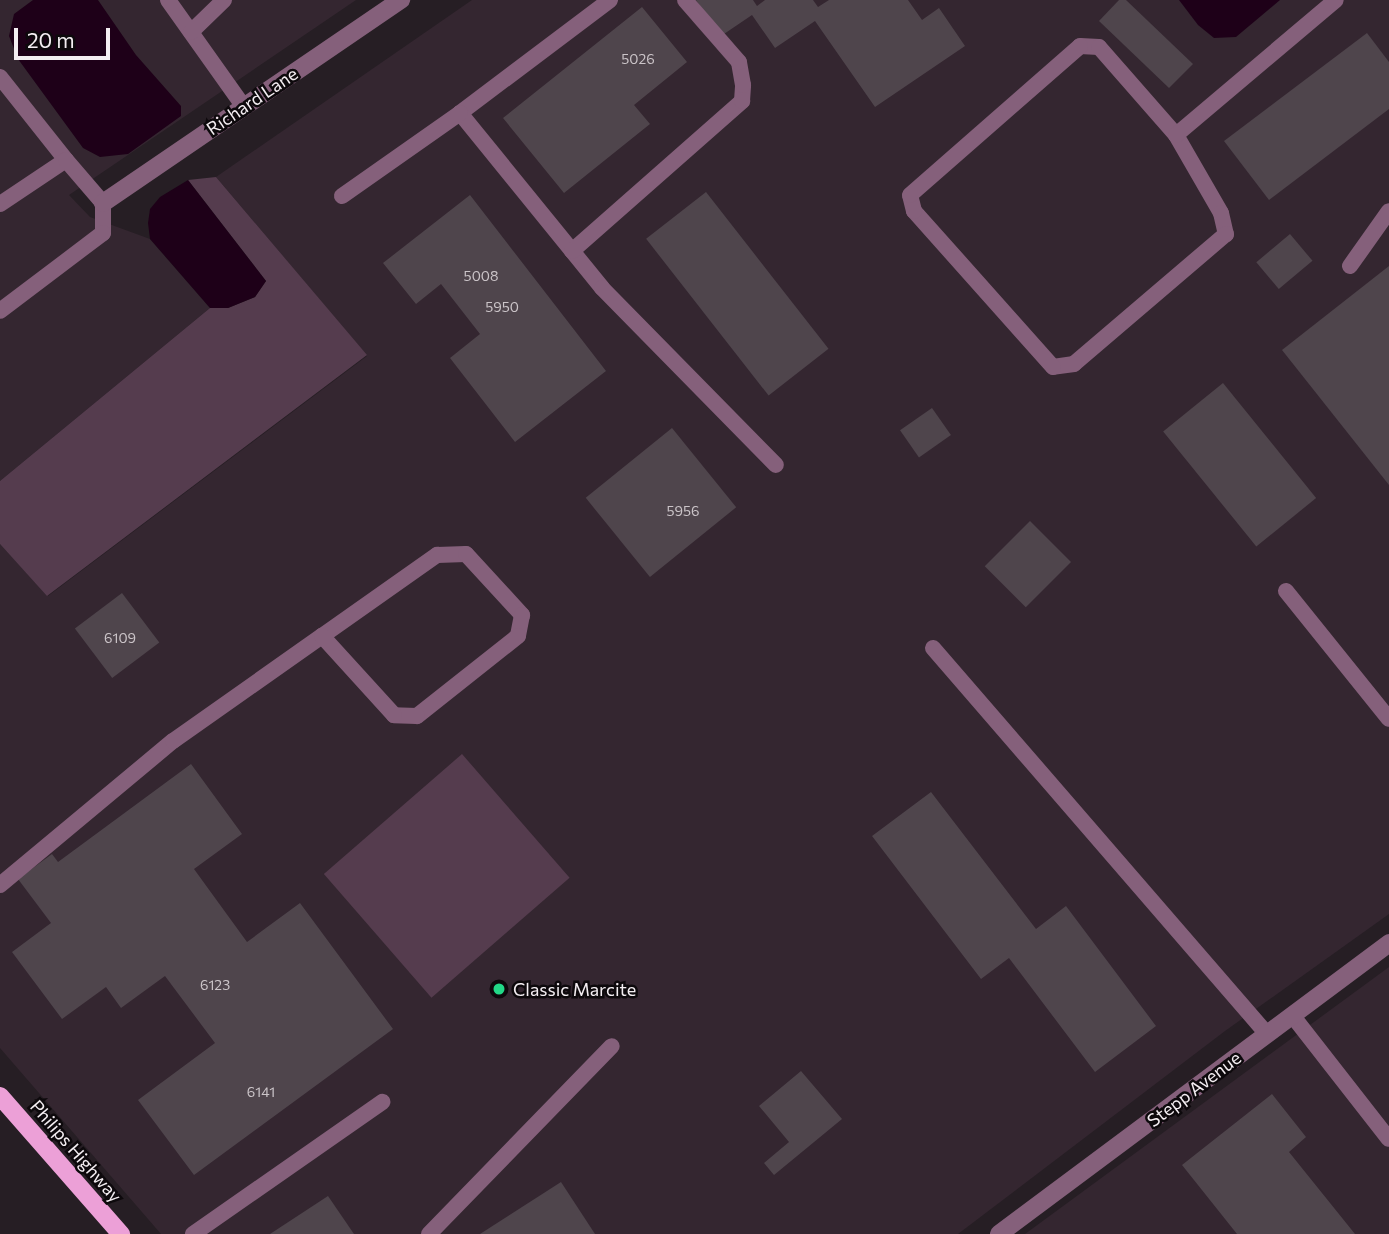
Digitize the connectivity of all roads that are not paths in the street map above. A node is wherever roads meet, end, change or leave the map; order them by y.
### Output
1 (168, 0) edge
2 (224, 0) edge
3 (401, 0) edge
4 (610, 0) edge
5 (685, 0) edge
6 (1336, 0) edge
7 (191, 32) junction
8 (0, 77) edge
9 (244, 107) junction
10 (460, 113) junction
11 (1176, 135) junction
12 (66, 160) junction
13 (342, 196) dead end
14 (103, 203) junction
15 (0, 204) edge
16 (1389, 211) edge
17 (572, 251) junction
18 (1350, 266) dead end
19 (0, 311) edge
20 (776, 465) dead end
21 (1286, 591) dead end
22 (322, 636) junction
23 (933, 648) dead end
24 (1389, 719) edge
25 (0, 885) edge
26 (1389, 943) edge
27 (1292, 1015) junction
28 (1267, 1034) junction
29 (612, 1046) dead end
30 (0, 1096) edge
31 (383, 1102) dead end
32 (1389, 1139) edge
33 (121, 1234) edge
34 (193, 1234) edge
35 (429, 1234) edge
36 (999, 1234) edge

1 - 7 lane
2 - 7 lane
3 - 9 street, Richard Lane
4 - 10 lane
5 - 17 lane
6 - 11 lane
7 - 9 lane
8 - 12 lane
9 - 14 street, Richard Lane
10 - 13 lane
10 - 17 lane
11 - 11 lane
12 - 14 lane
12 - 15 lane
14 - 19 lane
16 - 18 lane
17 - 20 lane
21 - 24 lane
22 - 22 lane
22 - 25 lane
23 - 28 lane
26 - 27 street, Stepp Avenue
27 - 28 street, Stepp Avenue
27 - 32 lane
28 - 36 street, Stepp Avenue
29 - 35 lane
30 - 33 main road, Philips Highway
31 - 34 lane

